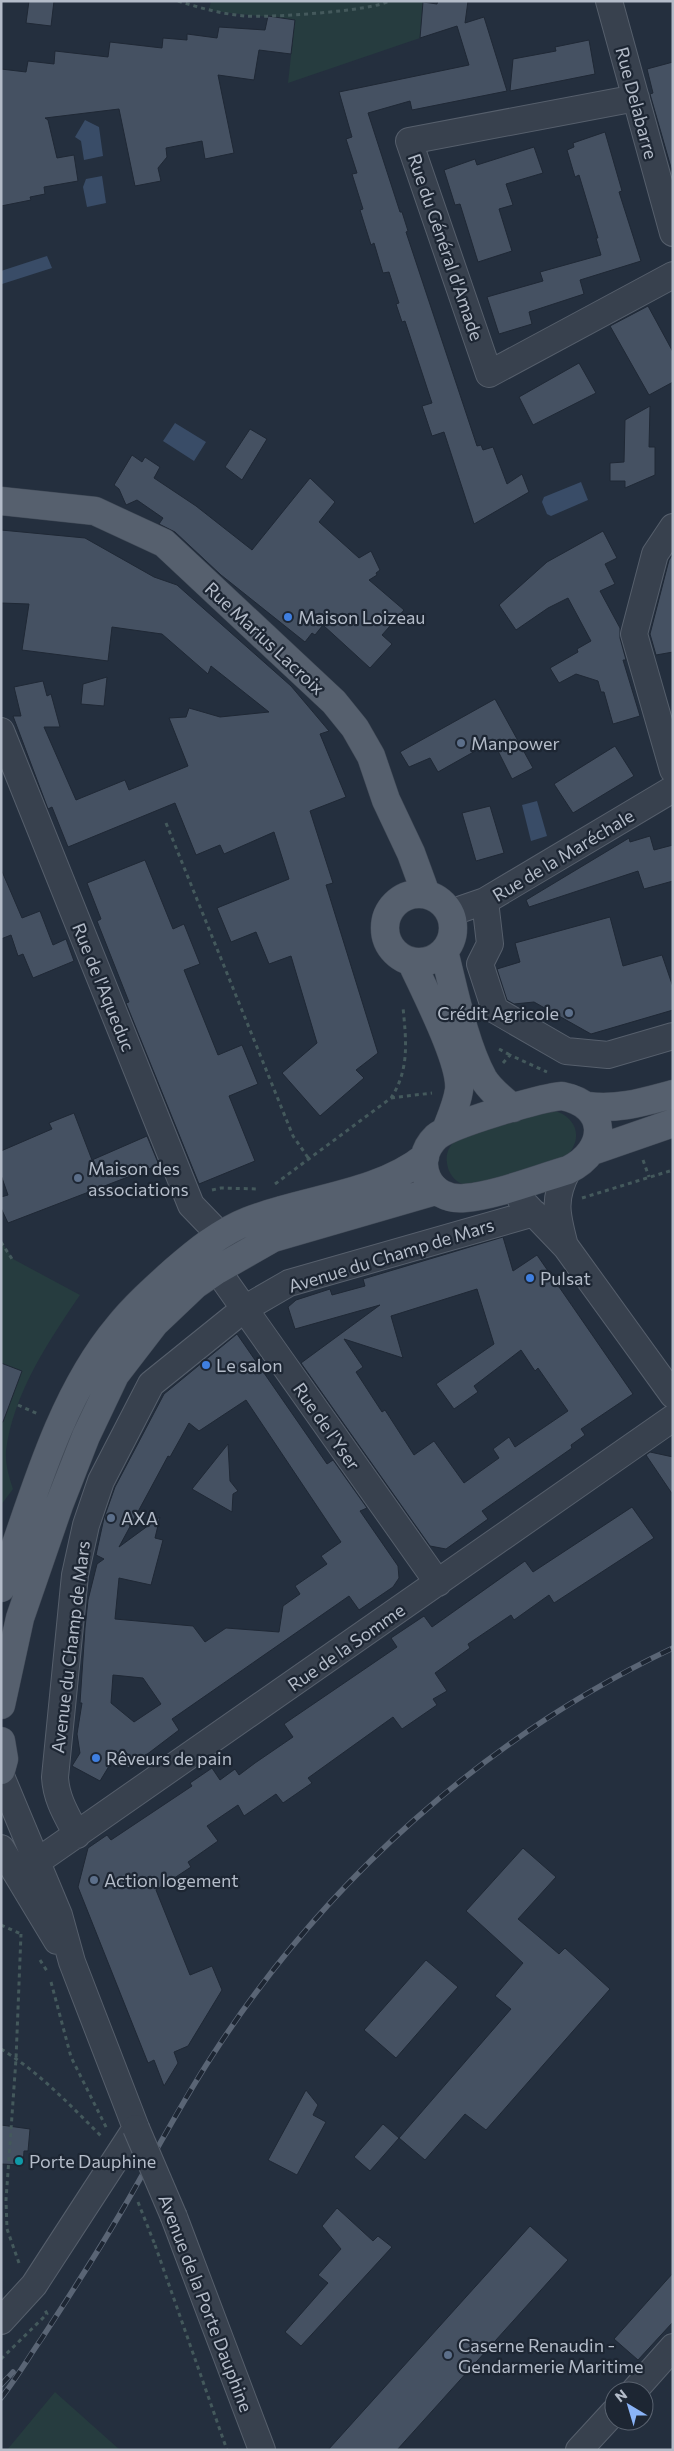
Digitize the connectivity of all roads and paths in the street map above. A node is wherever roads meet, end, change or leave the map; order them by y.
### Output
1 (178, 1) edge
2 (389, 1) edge
3 (609, 1) edge
4 (636, 98) junction
5 (673, 233) edge
6 (673, 275) edge
7 (1, 501) edge
8 (673, 527) edge
9 (1, 731) edge
10 (673, 770) edge
11 (673, 789) edge
12 (166, 823) dead end
13 (426, 894) junction
14 (486, 901) junction
15 (450, 913) junction
16 (444, 951) junction
17 (412, 961) junction
18 (402, 997) dead end
19 (495, 1010) junction
20 (463, 1024) junction
21 (673, 1036) edge
22 (673, 1094) edge
23 (587, 1106) junction
24 (513, 1108) junction
25 (673, 1123) edge
26 (446, 1130) junction
27 (595, 1150) junction
28 (424, 1157) junction
29 (309, 1159) junction
30 (568, 1170) junction
31 (673, 1170) edge
32 (269, 1186) dead end
33 (504, 1188) junction
34 (264, 1189) dead end
35 (435, 1191) junction
36 (191, 1205) junction
37 (545, 1209) junction
38 (220, 1235) junction
39 (1, 1242) edge
40 (12, 1259) dead end
41 (216, 1270) junction
42 (244, 1309) junction
43 (673, 1395) edge
44 (673, 1418) edge
45 (438, 1583) junction
46 (1, 1588) edge
47 (1, 1705) edge
48 (1, 1741) edge
49 (1, 1770) edge
50 (1, 1776) edge
51 (78, 1835) junction
52 (1, 1848) edge
53 (28, 1869) junction
54 (1, 1925) edge
55 (39, 1958) dead end
56 (1, 2049) edge
57 (16, 2059) junction
58 (136, 2128) junction
59 (120, 2154) junction
60 (155, 2245) dead end
61 (34, 2286) junction
62 (47, 2314) dead end
63 (1, 2321) edge
64 (673, 2347) edge
65 (1, 2359) edge
66 (643, 2381) edge
67 (604, 2423) edge
68 (226, 2450) edge
69 (262, 2450) edge
70 (579, 2450) edge

1 - 2 path
3 - 4 street, Rue Delabarre
4 - 5 street, Rue Delabarre
4 - 6 street, Rue du Général d'Amade
7 - 13 main road, Rue Marius Lacroix
8 - 10 street
9 - 36 street, Rue de l'Aqueduc
11 - 14 street, Rue de la Maréchale
12 - 29 path
13 - 15 main road
13 - 17 main road
14 - 15 street, Rue de la Maréchale
14 - 19 street
15 - 16 main road
16 - 17 main road
16 - 20 main road
17 - 26 main road
18 - 29 path
19 - 20 street
19 - 21 street
20 - 24 main road
22 - 23 main road
23 - 24 main road
23 - 27 main road
24 - 26 main road
25 - 27 main road
26 - 28 main road
27 - 30 main road
28 - 35 main road
28 - 38 main road
29 - 32 path
30 - 33 main road
30 - 37 street
31 - 37 path
33 - 35 main road
33 - 37 street
34 - 36 path
35 - 41 main road, Avenue du Champ de Mars
36 - 38 street, Rue de l'Aqueduc
37 - 42 street, Avenue du Champ de Mars
37 - 43 street
38 - 46 main road
39 - 40 path
41 - 42 street, Rue de l'Yser
41 - 47 main road, Avenue du Champ de Mars
42 - 45 street, Rue de l'Yser
42 - 51 street, Avenue du Champ de Mars
44 - 45 street, Rue de la Somme
45 - 51 street, Rue de la Somme
48 - 49 main road
50 - 53 street, Avenue de la Porte Dauphine
51 - 53 street, Rue de la Somme
52 - 53 street, Avenue de la Porte Dauphine
53 - 58 street, Avenue de la Porte Dauphine
54 - 57 path
55 - 59 path
56 - 57 path
57 - 59 path
57 - 61 path
58 - 59 street
58 - 69 street, Avenue de la Porte Dauphine, bridge
59 - 61 street
60 - 68 path
61 - 63 street
62 - 65 path
64 - 66 street
67 - 70 street

